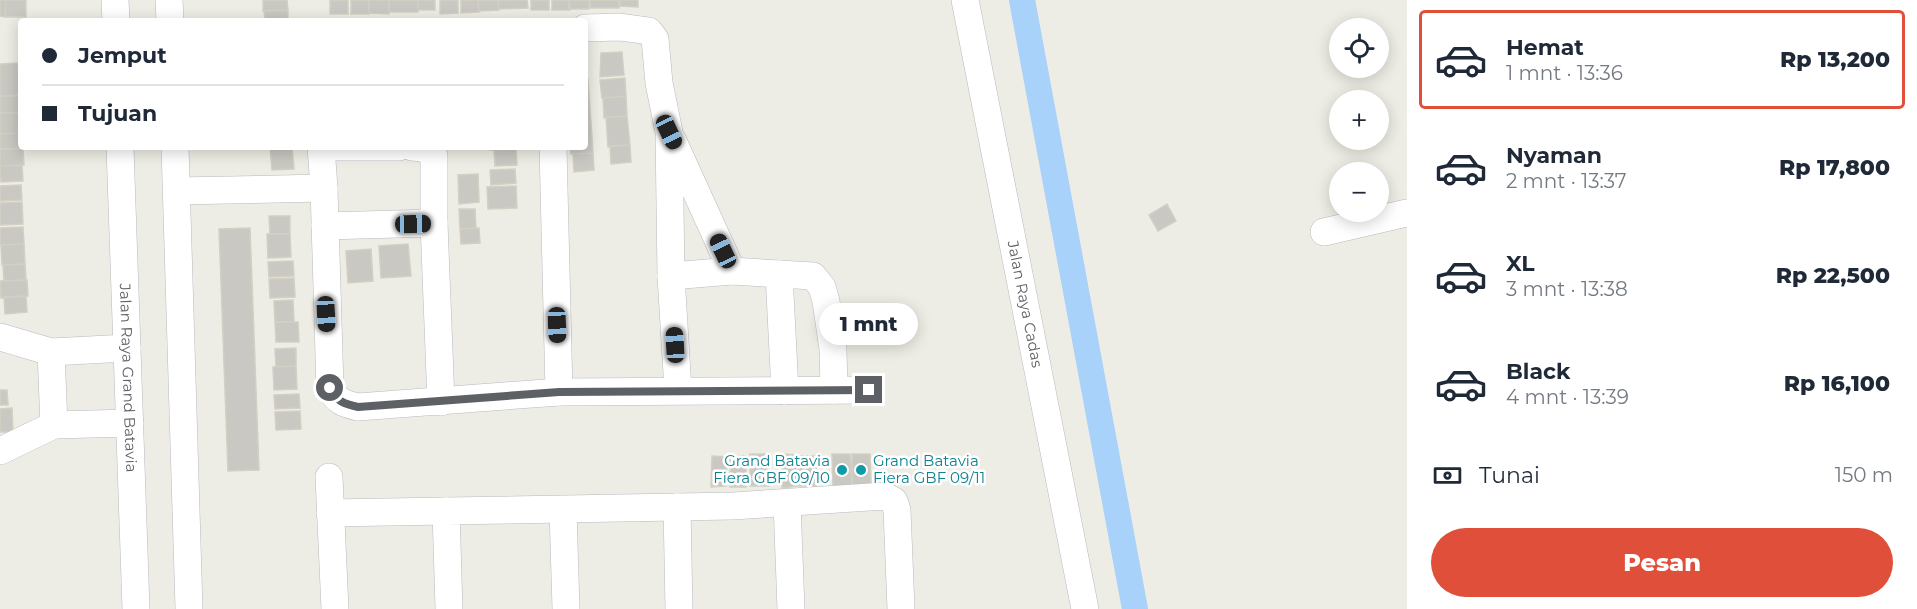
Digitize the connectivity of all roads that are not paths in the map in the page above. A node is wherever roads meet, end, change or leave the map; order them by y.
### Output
1 (115, 0) edge
2 (169, 0) edge
3 (965, 0) edge
4 (116, 18) edge
5 (170, 18) edge
6 (588, 28) edge
7 (669, 132) junction
8 (120, 150) edge
9 (175, 150) edge
10 (321, 150) edge
11 (426, 150) edge
12 (553, 150) edge
13 (324, 188) junction
14 (177, 191) junction
15 (1407, 213) edge
16 (434, 224) junction
17 (325, 226) junction
18 (1324, 232) dead end
19 (732, 271) junction
20 (779, 274) junction
21 (671, 276) junction
22 (0, 337) edge
23 (127, 348) junction
24 (51, 352) junction
25 (678, 390) junction
26 (834, 390) junction
27 (869, 390) dead end
28 (785, 391) junction
29 (559, 392) junction
30 (441, 402) junction
31 (130, 423) junction
32 (54, 425) junction
33 (0, 451) edge
34 (329, 477) dead end
35 (787, 502) junction
36 (677, 507) junction
37 (563, 510) junction
38 (446, 511) junction
39 (330, 513) junction
40 (136, 609) edge
41 (189, 609) edge
42 (335, 609) edge
43 (449, 609) edge
44 (566, 609) edge
45 (679, 609) edge
46 (791, 609) edge
47 (902, 609) edge
48 (1085, 609) edge

1 - 4 street
2 - 5 street
3 - 48 street, Jalan Raya Cadas
6 - 7 street
7 - 19 street
7 - 21 street
8 - 23 street, Jalan Raya Grand Batavia
9 - 14 street
10 - 13 street
11 - 16 street
12 - 29 street
13 - 14 street
13 - 17 street
14 - 41 street
15 - 18 street
16 - 17 street
16 - 30 street
17 - 30 street
19 - 20 street
19 - 21 street
20 - 26 street
20 - 28 street
21 - 25 street
22 - 24 street
23 - 24 street
23 - 31 street, Jalan Raya Grand Batavia
24 - 32 street
25 - 28 street
25 - 29 street
26 - 27 street
26 - 28 street
29 - 30 street
31 - 32 street
31 - 40 street, Jalan Raya Grand Batavia
32 - 33 street
34 - 39 street
35 - 36 street
35 - 46 street
35 - 47 street
36 - 37 street
36 - 45 street
37 - 38 street
37 - 44 street
38 - 39 street
38 - 43 street
39 - 42 street

